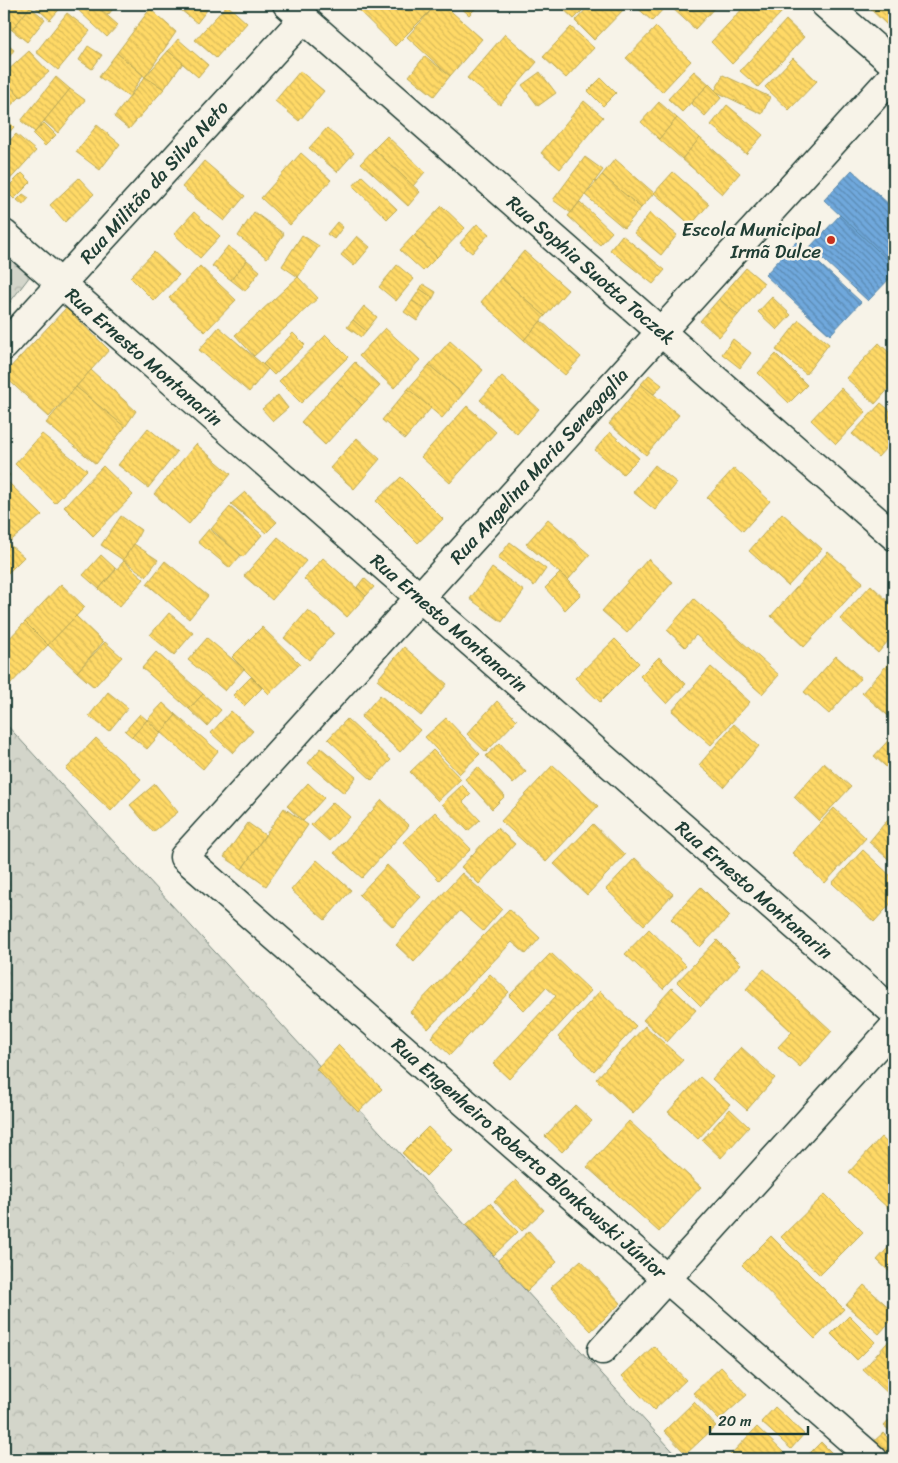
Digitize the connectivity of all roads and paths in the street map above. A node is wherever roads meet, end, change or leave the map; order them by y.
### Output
1 (825, 4) edge
2 (295, 11) edge
3 (894, 64) edge
4 (894, 74) edge
5 (4, 234) edge
6 (60, 284) junction
7 (661, 331) junction
8 (4, 346) edge
9 (894, 536) edge
10 (420, 597) junction
11 (184, 857) joint
12 (894, 1012) edge
13 (894, 1027) edge
14 (667, 1279) junction
15 (602, 1350) dead end
16 (873, 1459) edge

1 - 3 street
2 - 6 street, Rua Militão da Silva Neto
2 - 7 street, Rua Sophia Suotta Toczek
4 - 7 street, Rua Angelina Maria Senegaglia
5 - 6 street, Rua Ernesto Montanarin
6 - 8 street, Rua Militão da Silva Neto
6 - 10 street, Rua Ernesto Montanarin
7 - 9 street, Rua Sophia Suotta Toczek
7 - 10 street, Rua Angelina Maria Senegaglia
10 - 11 street, Rua Angelina Maria Senegaglia
10 - 12 street, Rua Ernesto Montanarin
11 - 14 street, Rua Engenheiro Roberto Blonkowski Júnior
13 - 14 street
14 - 15 street
14 - 16 street, Rua Engenheiro Roberto Blonkowski Júnior

